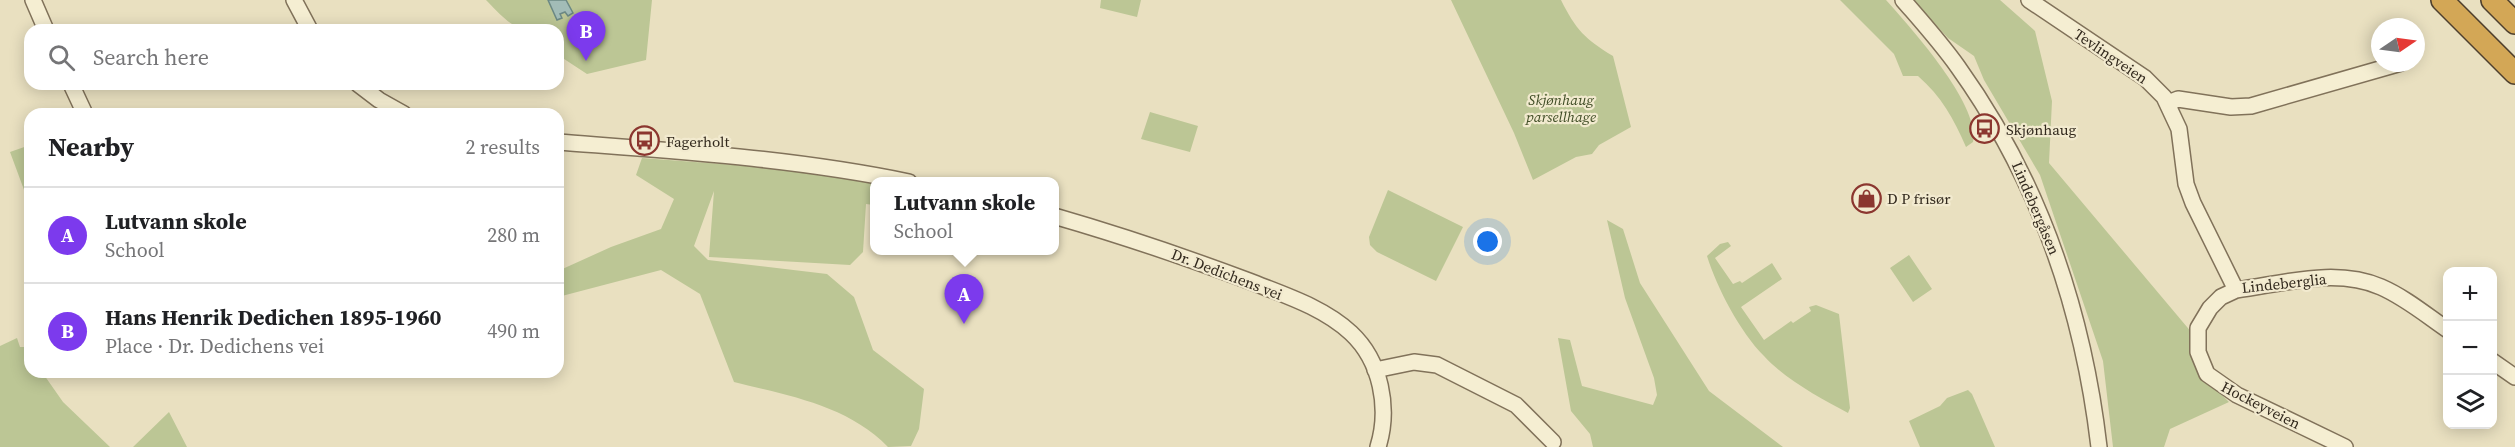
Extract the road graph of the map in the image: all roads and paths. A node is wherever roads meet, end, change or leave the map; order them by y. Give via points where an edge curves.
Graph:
1 (33, 0) edge
2 (294, 0) edge
3 (1903, 0) edge
4 (2029, 0) edge
5 (2442, 0) edge
6 (2492, 0) edge
7 (2515, 23) edge
8 (43, 24) edge
9 (307, 24) edge
10 (2371, 72) edge
11 (2515, 73) edge
12 (74, 90) edge
13 (366, 90) edge
14 (2168, 103) junction
15 (82, 108) edge
16 (393, 108) edge
17 (564, 142) edge
18 (883, 177) edge
19 (1059, 218) edge
20 (2236, 290) junction
21 (2443, 326) edge
22 (2497, 364) edge
23 (1375, 370) junction
24 (2515, 377) edge
25 (1552, 442) dead end
26 (1378, 447) edge
27 (2099, 447) edge
28 (2345, 447) edge

1 - 8 street
2 - 9 street
3 - 27 street, Lindebergåsen via 1958,66 2010,150 2041,214 2074,310
4 - 14 street, Tevlingveien via 2145,78
5 - 11 highway
6 - 7 highway
10 - 14 street via 2252,106 2178,99
12 - 15 street
13 - 16 street
14 - 20 street, Lindeberglia via 2180,129 2186,184
17 - 18 street via 774,160
19 - 23 street, Dr. Dedichens vei via 1183,257 1309,306 1352,334
20 - 21 street, Lindeberglia via 2310,278 2361,281 2380,286
20 - 28 street, Hockeyveien via 2210,308 2199,328 2198,352 2207,374 2237,395
22 - 24 street
23 - 25 street via 1414,362 1437,365 1516,405
23 - 26 street, Dr. Dedichens vei via 1384,411

